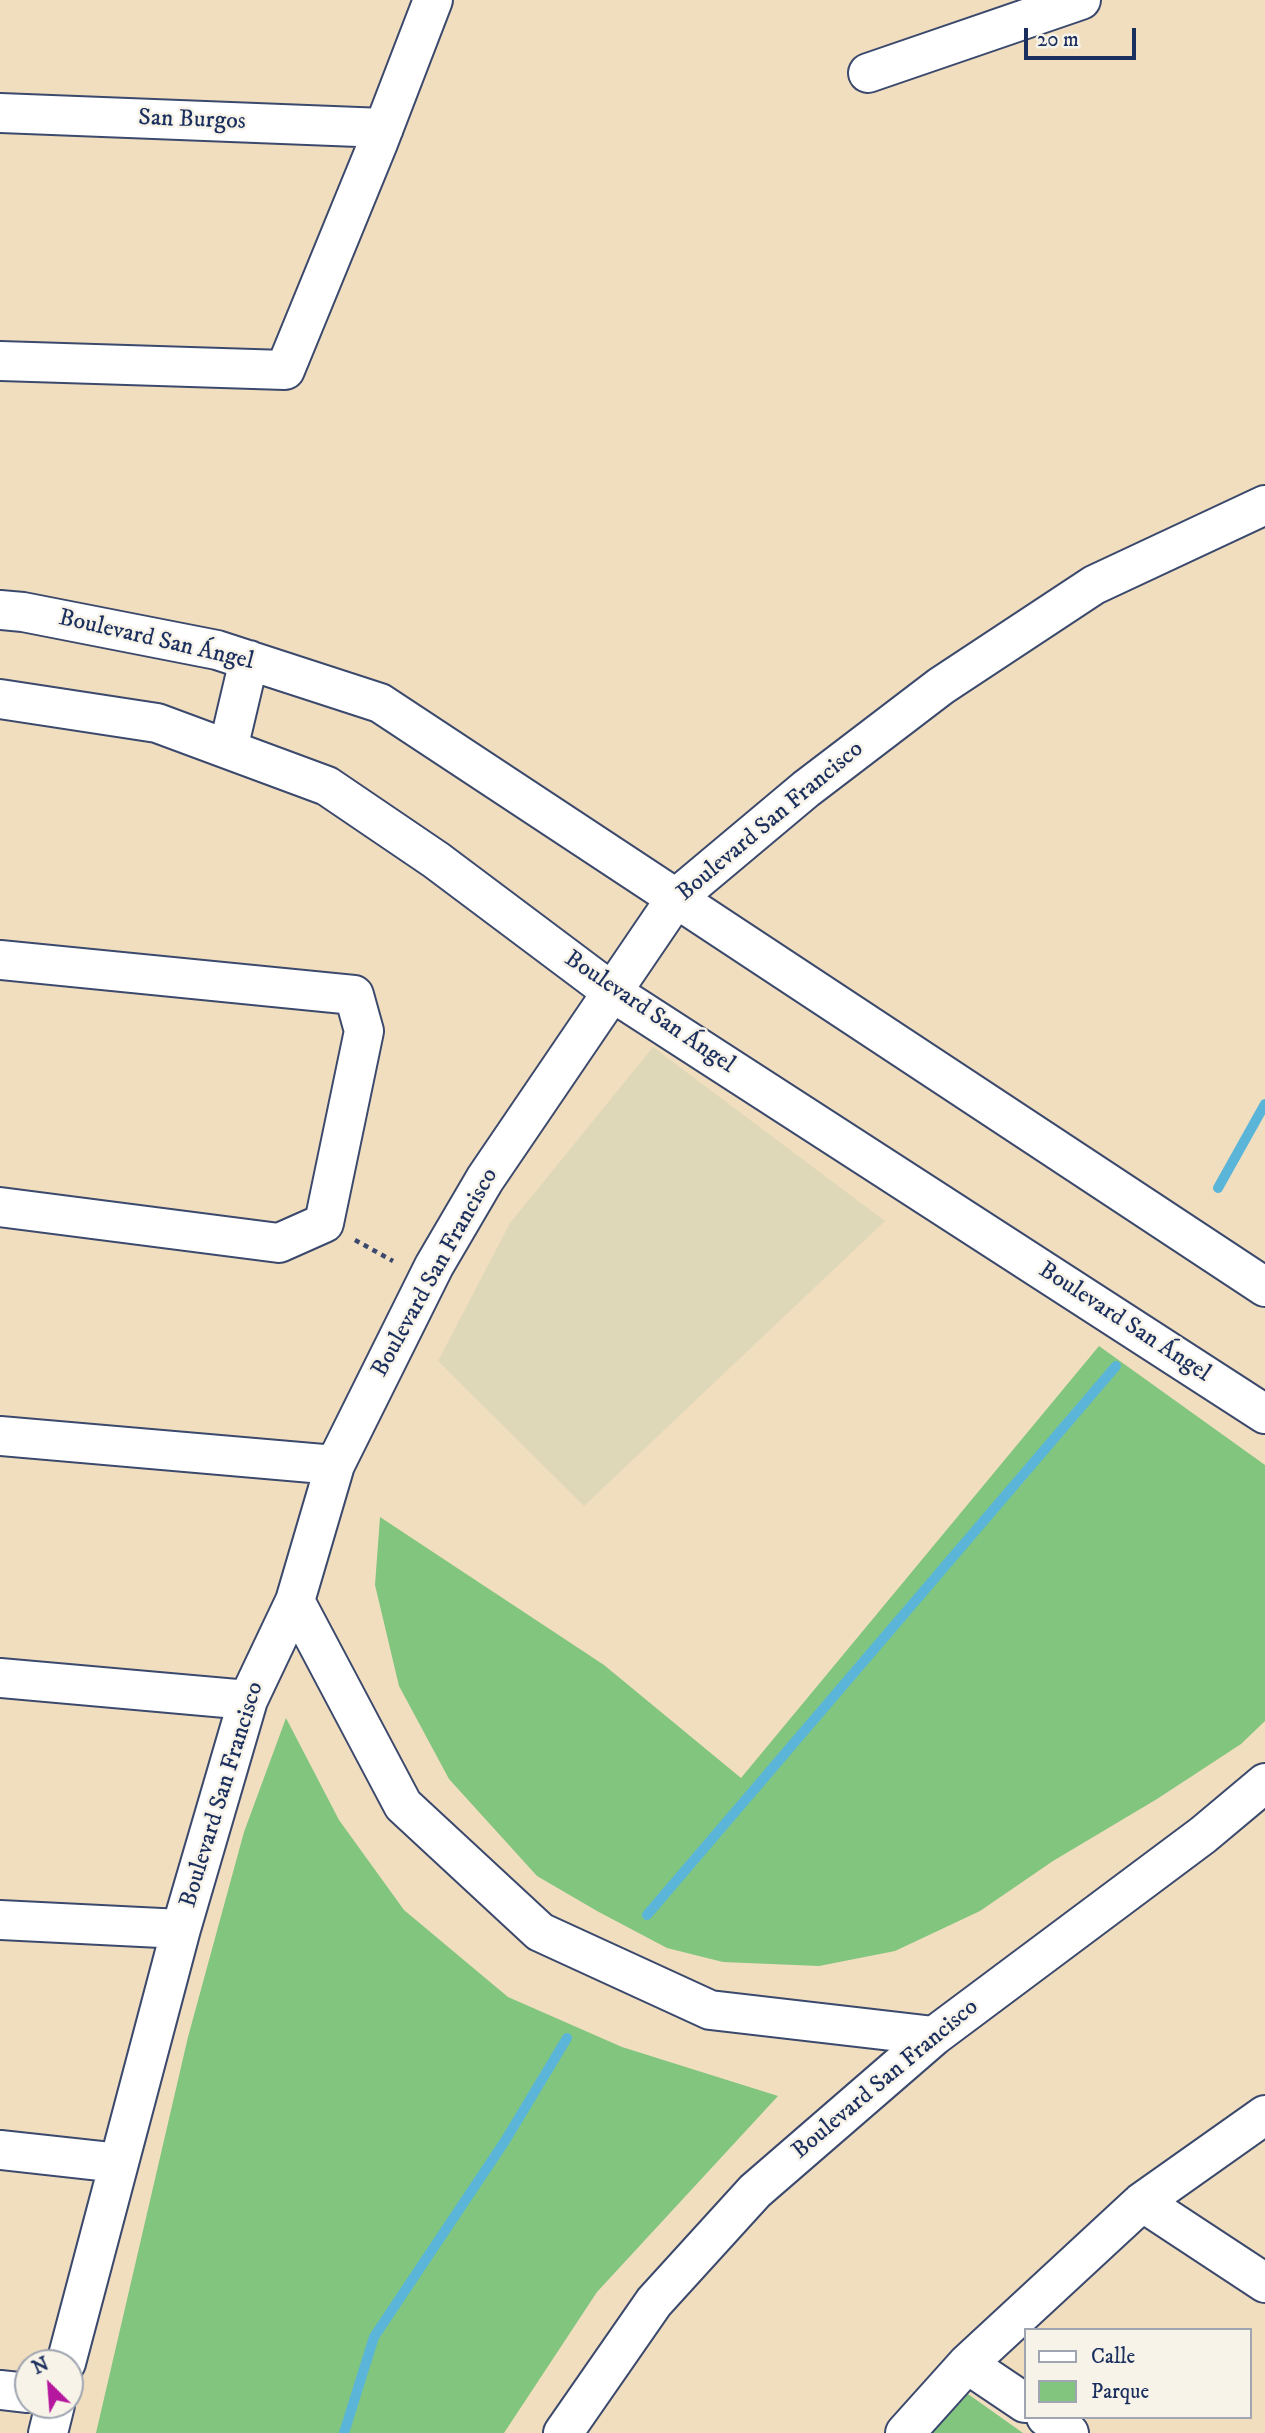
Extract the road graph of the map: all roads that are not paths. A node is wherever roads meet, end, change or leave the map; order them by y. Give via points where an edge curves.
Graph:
1 (432, 0) edge
2 (1081, 0) edge
3 (868, 73) dead end
4 (0, 113) edge
5 (384, 128) junction
6 (0, 360) edge
7 (1265, 505) edge
8 (0, 610) edge
9 (249, 660) junction
10 (0, 699) edge
11 (228, 749) junction
12 (676, 898) junction
13 (0, 960) edge
14 (612, 992) junction
15 (0, 1207) edge
16 (1265, 1287) edge
17 (1265, 1414) edge
18 (0, 1436) edge
19 (335, 1465) junction
20 (295, 1601) junction
21 (0, 1678) edge
22 (248, 1700) junction
23 (1265, 1783) edge
24 (0, 1920) edge
25 (181, 1929) junction
26 (934, 2036) junction
27 (1265, 2115) edge
28 (0, 2150) edge
29 (119, 2163) junction
30 (1142, 2202) junction
31 (1265, 2283) edge
32 (70, 2349) edge
33 (967, 2364) junction
34 (1024, 2402) edge
35 (1048, 2419) edge
36 (563, 2433) edge
37 (905, 2433) edge
38 (1069, 2433) edge

1 - 5 street
2 - 3 street
4 - 5 street, San Burgos
5 - 6 street via 285,370
7 - 12 street, Boulevard San Francisco via 1094,585 941,686 806,789
8 - 9 street, Boulevard San Ángel
9 - 11 street
9 - 12 street, Boulevard San Ángel via 380,703
10 - 11 street, Boulevard San Ángel via 158,723
11 - 14 street, Boulevard San Ángel via 327,786 436,860
12 - 14 street, Boulevard San Francisco
12 - 16 street, Boulevard San Ángel
13 - 15 street via 354,995 364,1031 324,1223 279,1243
14 - 17 street, Boulevard San Ángel
14 - 19 street, Boulevard San Francisco via 485,1179 428,1280
18 - 19 street
19 - 20 street, Boulevard San Francisco
20 - 22 street, Boulevard San Francisco
20 - 26 street via 403,1805 540,1932 710,2010
21 - 22 street
22 - 25 street, Boulevard San Francisco
23 - 26 street, Boulevard San Francisco via 1203,1835
24 - 25 street
25 - 29 street, Boulevard San Francisco
26 - 36 street, Boulevard San Francisco via 755,2191 654,2302
27 - 30 street
28 - 29 street
29 - 32 street, Boulevard San Francisco
30 - 31 street
30 - 33 street
33 - 34 street
33 - 37 street
35 - 38 street

